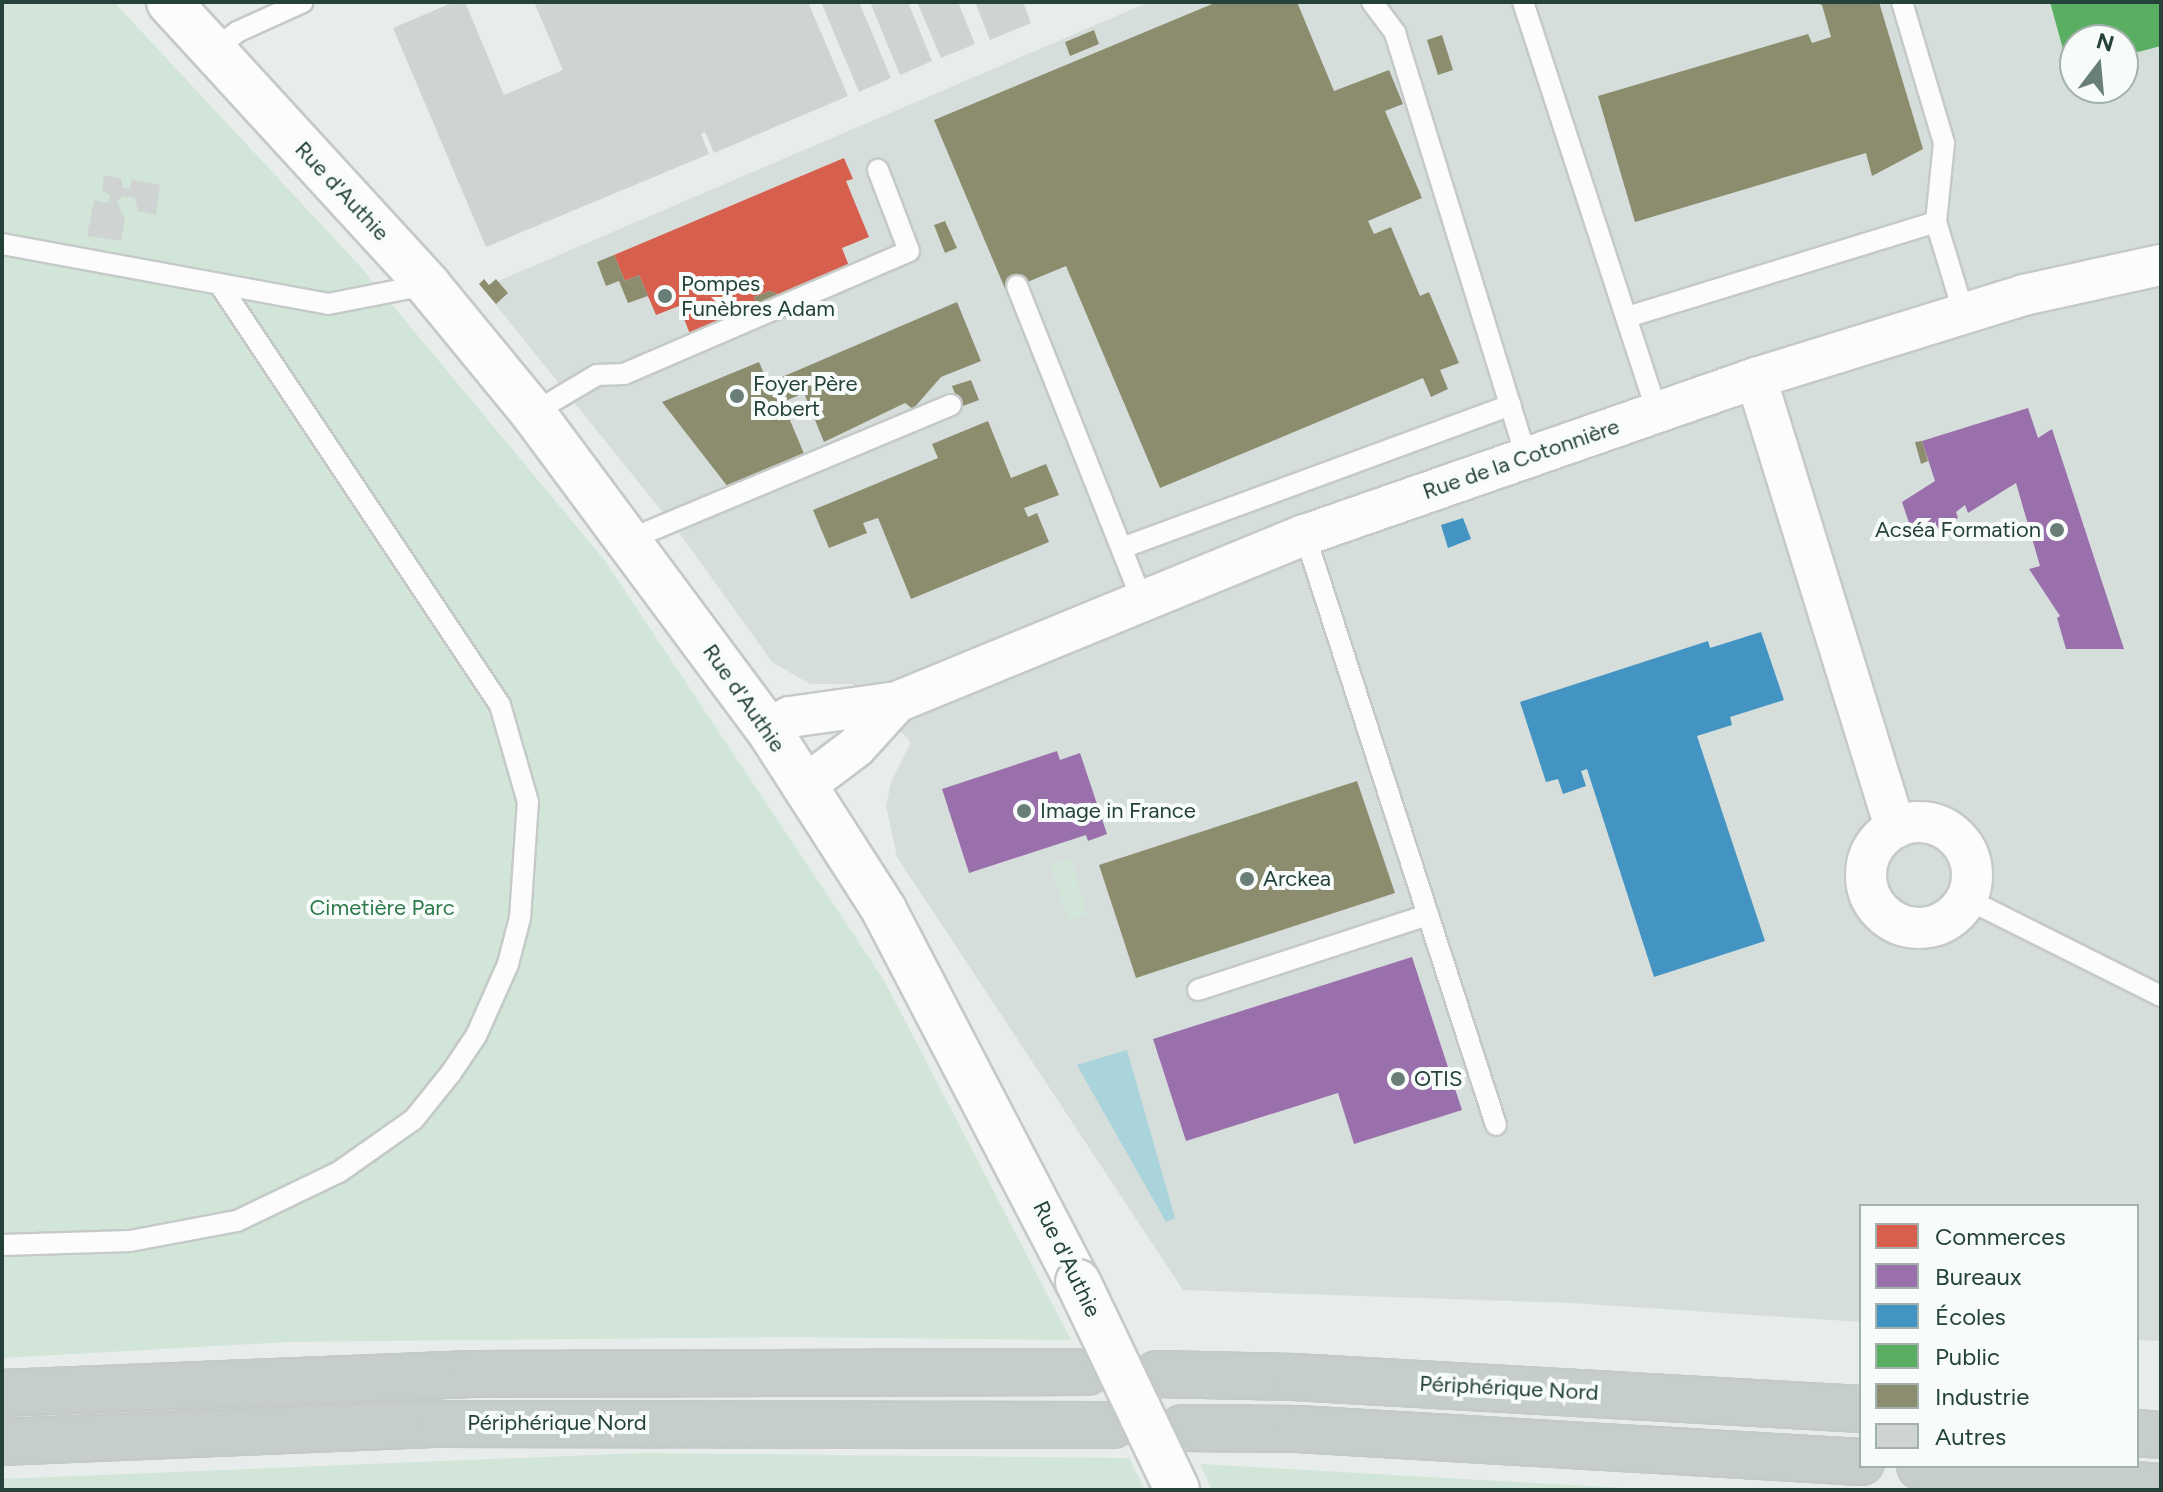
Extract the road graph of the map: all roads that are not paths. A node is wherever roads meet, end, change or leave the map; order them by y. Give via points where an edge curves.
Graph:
1 (169, 2) edge
2 (303, 2) edge
3 (1372, 2) edge
4 (1523, 2) edge
5 (1902, 2) edge
6 (213, 51) junction
7 (878, 170) dead end
8 (1936, 222) junction
9 (2, 244) edge
10 (2161, 265) edge
11 (220, 285) junction
12 (428, 285) junction
13 (1017, 286) dead end
14 (1964, 314) junction
15 (1627, 317) junction
16 (1756, 378) junction
17 (951, 405) dead end
18 (1510, 405) junction
19 (1657, 411) junction
20 (533, 413) junction
21 (1526, 456) junction
22 (1305, 535) junction
23 (628, 540) junction
24 (1122, 548) junction
25 (1143, 602) junction
26 (897, 702) junction
27 (768, 729) junction
28 (803, 787) junction
29 (1895, 828) junction
30 (1967, 899) junction
31 (1428, 915) junction
32 (1198, 990) dead end
33 (2161, 996) edge
34 (1496, 1125) dead end
35 (2, 1245) edge
36 (1087, 1372) dead end
37 (1157, 1374) dead end
38 (2, 1393) edge
39 (1859, 1409) edge
40 (1113, 1425) dead end
41 (1183, 1428) dead end
42 (2139, 1433) edge
43 (2161, 1435) edge
44 (2, 1442) edge
45 (1859, 1462) edge
46 (1943, 1468) edge
47 (2161, 1487) edge
48 (1177, 1490) edge

1 - 6 street, Rue d'Authie
2 - 6 lane via 237,32
3 - 18 lane via 1395,33
4 - 15 lane
5 - 8 lane via 1944,143
6 - 12 street, Rue d'Authie
7 - 20 lane via 909,251 624,374 597,375
8 - 14 lane
8 - 15 lane
9 - 11 lane
10 - 14 street, Rue de la Cotonnière
11 - 12 lane via 328,304
11 - 35 lane via 500,705 528,802 520,918 508,964 483,1022 451,1073 414,1119 339,1172 237,1221 130,1241
12 - 20 street, Rue d'Authie
13 - 24 lane
14 - 16 street, Rue de la Cotonnière
15 - 19 lane
16 - 19 street, Rue de la Cotonnière
16 - 29 street
17 - 23 lane
18 - 21 lane
18 - 24 lane
19 - 21 street, Rue de la Cotonnière
20 - 23 street, Rue d'Authie
21 - 22 street, Rue de la Cotonnière
22 - 25 street, Rue de la Cotonnière
22 - 31 lane
23 - 27 street, Rue d'Authie
24 - 25 lane
25 - 26 street, Rue de la Cotonnière
26 - 27 street, Rue de la Cotonnière via 806,713
26 - 28 street, Rue de la Cotonnière via 856,747
27 - 28 street, Rue d'Authie
28 - 48 street, Rue d'Authie, bridge via 884,910 1078,1282
29 - 30 street via 1930,823 1961,841 1973,874
29 - 30 street via 1876,845 1866,869 1870,894 1884,916 1916,929 1933,927 1950,920
30 - 33 lane
31 - 32 lane
31 - 34 lane
36 - 38 highway via 473,1374
37 - 39 highway, Périphérique Nord
40 - 44 highway, Périphérique Nord via 438,1424
41 - 45 highway via 1328,1431
42 - 43 highway
46 - 47 highway

